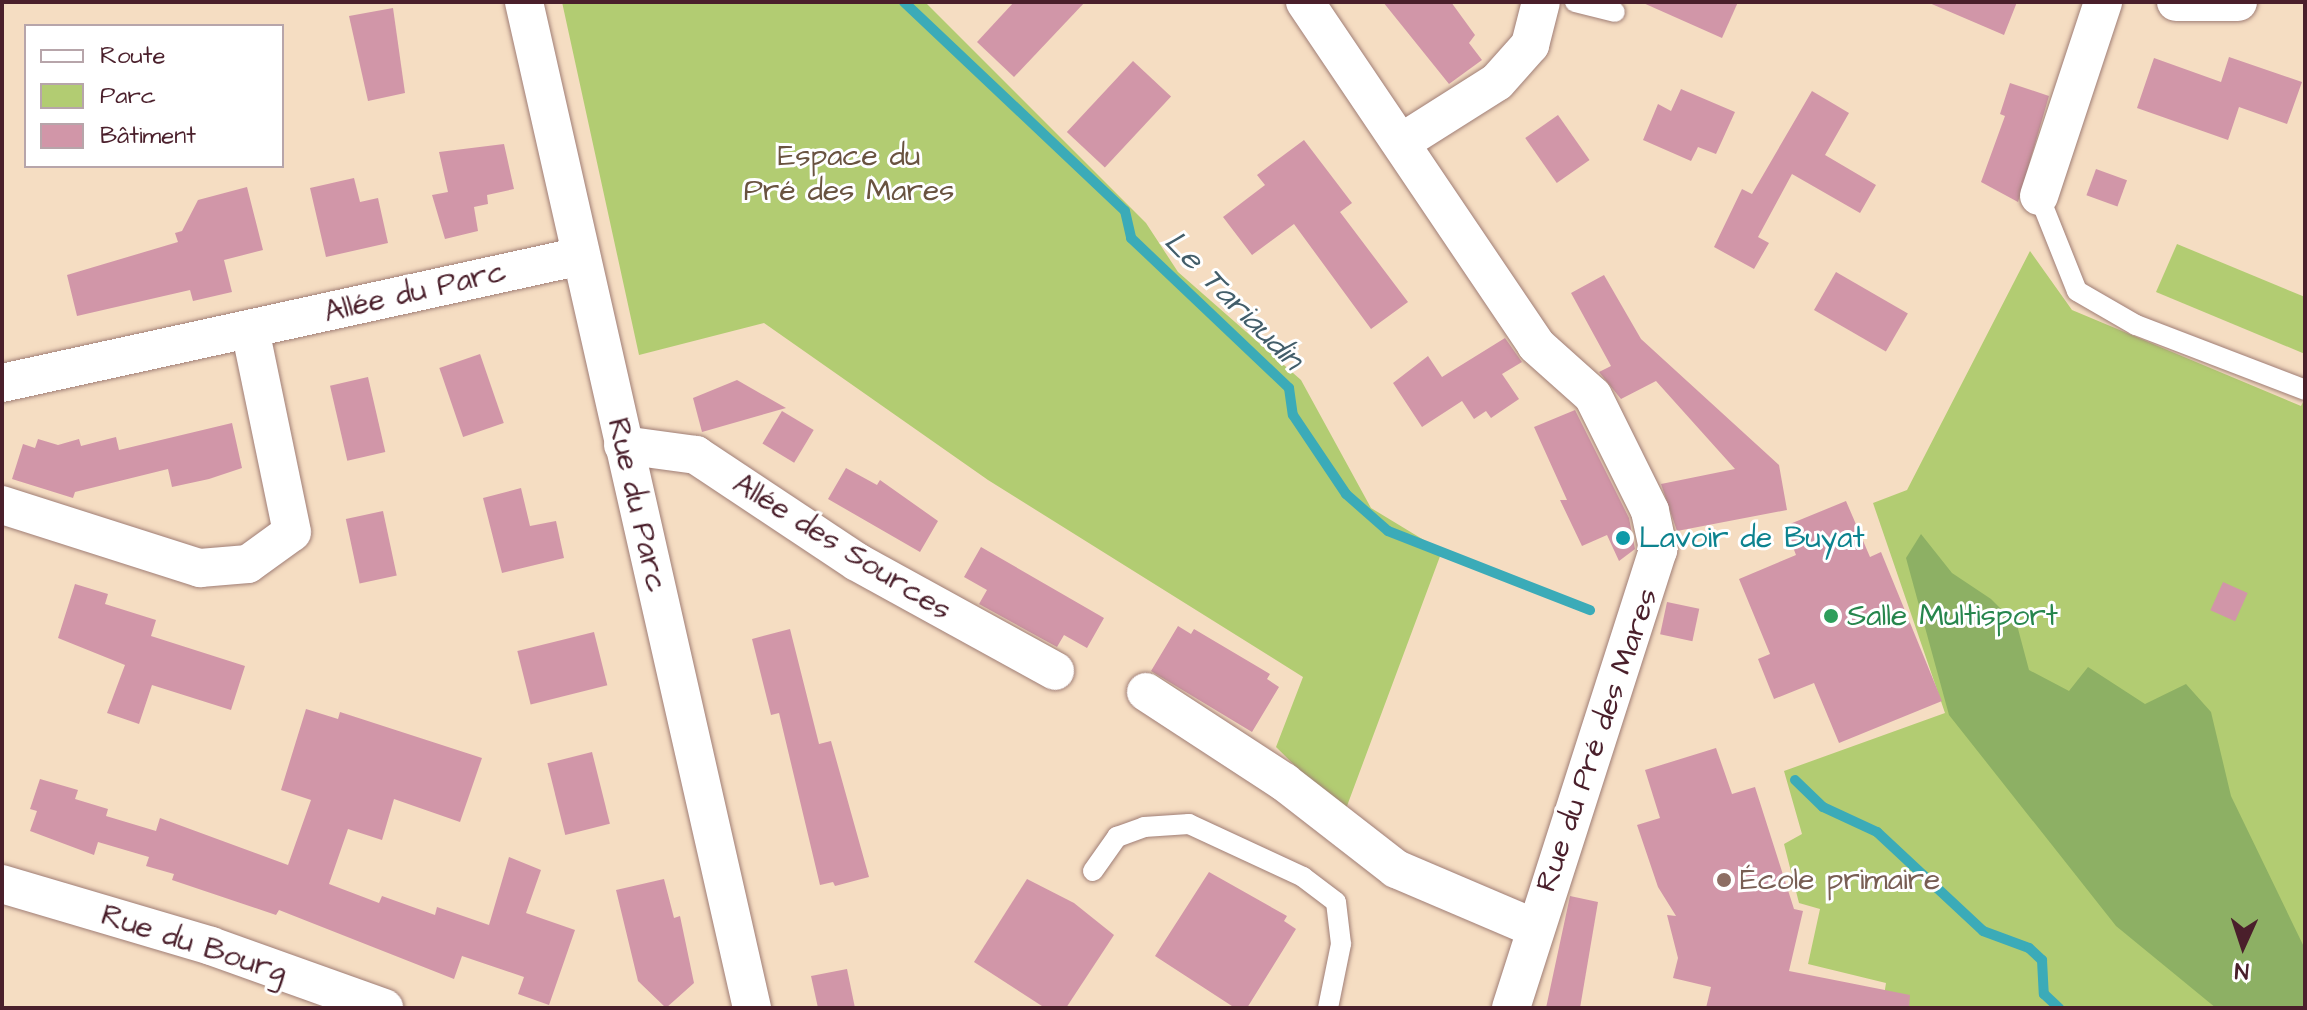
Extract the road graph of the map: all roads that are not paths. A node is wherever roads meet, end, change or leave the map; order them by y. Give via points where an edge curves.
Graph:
1 (524, 2) edge
2 (1305, 2) edge
3 (1541, 2) edge
4 (1575, 2) edge
5 (2103, 2) edge
6 (2176, 2) edge
7 (2238, 2) edge
8 (1615, 12) dead end
9 (1402, 142) junction
10 (2039, 196) joint
11 (581, 256) junction
12 (250, 329) junction
13 (2, 383) edge
14 (2305, 390) edge
15 (623, 445) junction
16 (2, 505) edge
17 (1055, 671) dead end
18 (1146, 692) dead end
19 (1093, 871) dead end
20 (2, 884) edge
21 (1534, 928) junction
22 (384, 1008) edge
23 (752, 1008) edge
24 (1328, 1008) edge
25 (1511, 1008) edge

1 - 11 street, Rue du Parc
2 - 9 street, Rue du Pré des Mares
3 - 9 street via 1530,45 1497,82
4 - 8 lane
5 - 10 street
6 - 7 street
9 - 21 street, Rue du Pré des Mares via 1536,345 1593,396 1650,511 1658,550
10 - 14 lane via 2077,291 2136,325
11 - 12 street, Allée du Parc
11 - 15 street, Rue du Parc
12 - 13 street, Allée du Parc
12 - 16 street via 292,532 248,564 200,568
15 - 17 street, Allée des Sources via 696,455 857,562
15 - 23 street, Rue du Parc
18 - 21 street via 1284,782 1396,869
19 - 24 lane via 1117,837 1144,827 1189,824 1303,877 1336,902 1341,944
20 - 22 street, Rue du Bourg via 211,946
21 - 25 street, Rue du Pré des Mares

